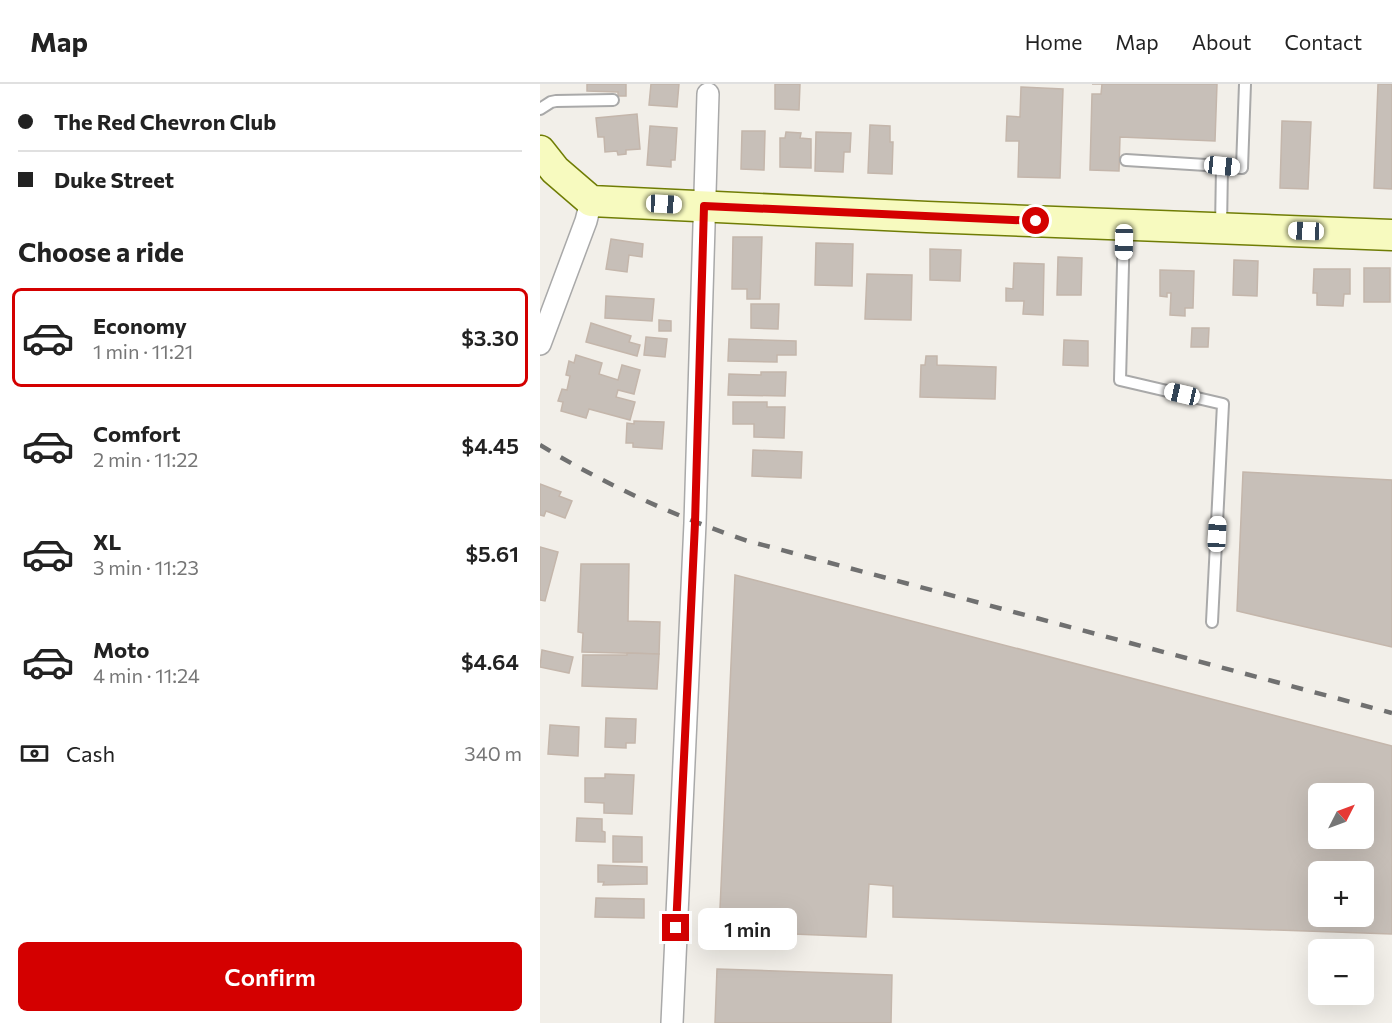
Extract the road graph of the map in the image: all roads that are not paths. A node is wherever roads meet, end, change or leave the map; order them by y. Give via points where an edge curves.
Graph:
1 (1245, 84) edge
2 (708, 94) dead end
3 (613, 100) dead end
4 (540, 109) edge
5 (540, 151) edge
6 (1126, 160) dead end
7 (1222, 166) junction
8 (591, 201) junction
9 (704, 206) junction
10 (1124, 224) junction
11 (1221, 228) junction
12 (1392, 235) edge
13 (542, 333) edge
14 (1212, 622) dead end
15 (672, 1023) edge

1 - 7 lane via 1242,168
2 - 9 street
3 - 4 lane via 556,101
5 - 8 main road via 555,170
6 - 7 lane
7 - 11 lane
8 - 9 main road
8 - 13 street
9 - 10 main road
9 - 15 street via 695,523
10 - 11 main road
10 - 14 lane via 1120,380 1223,404
11 - 12 main road

